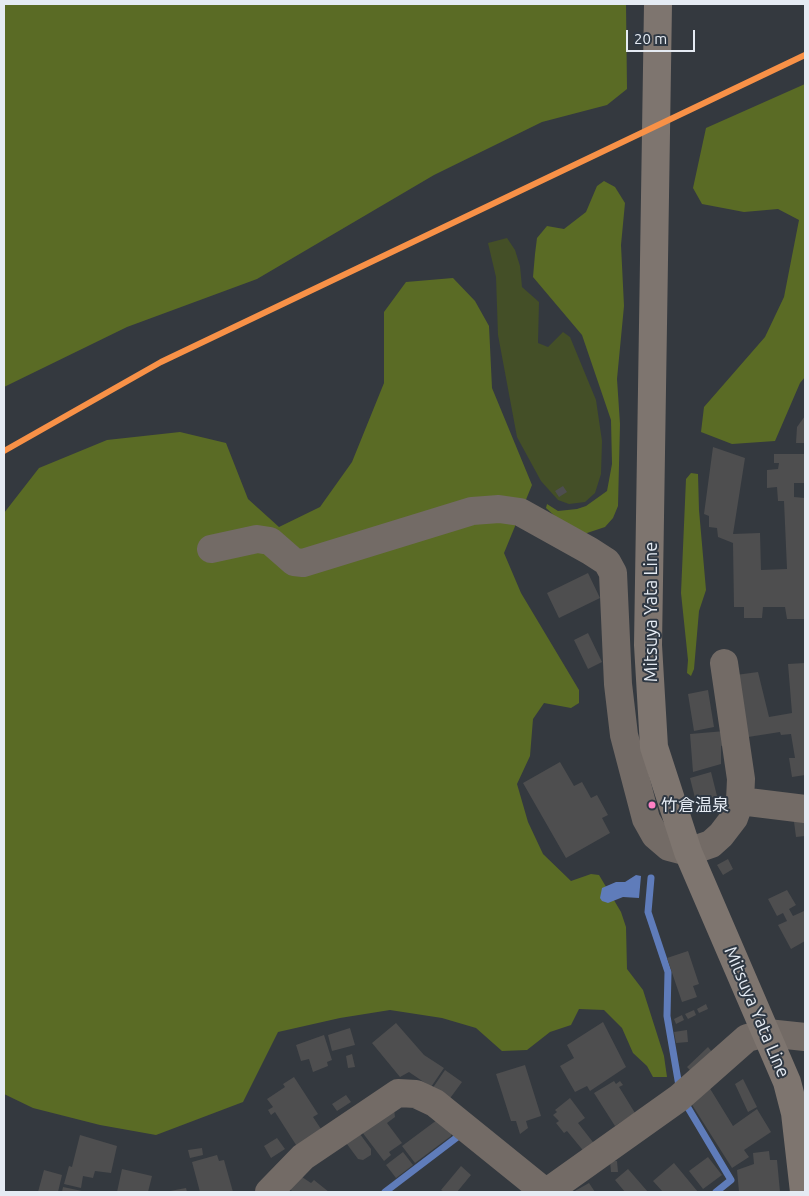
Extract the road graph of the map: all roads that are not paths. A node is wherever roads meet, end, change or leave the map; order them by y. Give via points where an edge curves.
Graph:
1 (658, 4) edge
2 (211, 548) dead end
3 (724, 663) dead end
4 (740, 801) junction
5 (805, 809) edge
6 (688, 852) junction
7 (767, 1033) junction
8 (805, 1037) edge
9 (269, 1192) edge
10 (546, 1192) edge
11 (804, 1192) edge

1 - 6 main road, Mitsuya Yata Line via 648,645 654,747
2 - 6 street via 239,541 264,540 270,541 294,562 303,563 472,511 499,509 520,512 590,550 607,562 612,573 624,734 646,819 655,836 670,847
3 - 4 street via 742,779
4 - 5 street
4 - 6 street via 734,818 722,835 711,844
6 - 7 main road, Mitsuya Yata Line
7 - 8 street
7 - 10 street via 747,1038 679,1098
7 - 11 main road, Mitsuya Yata Line via 787,1082 795,1113
9 - 10 street via 303,1157 398,1093 416,1094 435,1102

